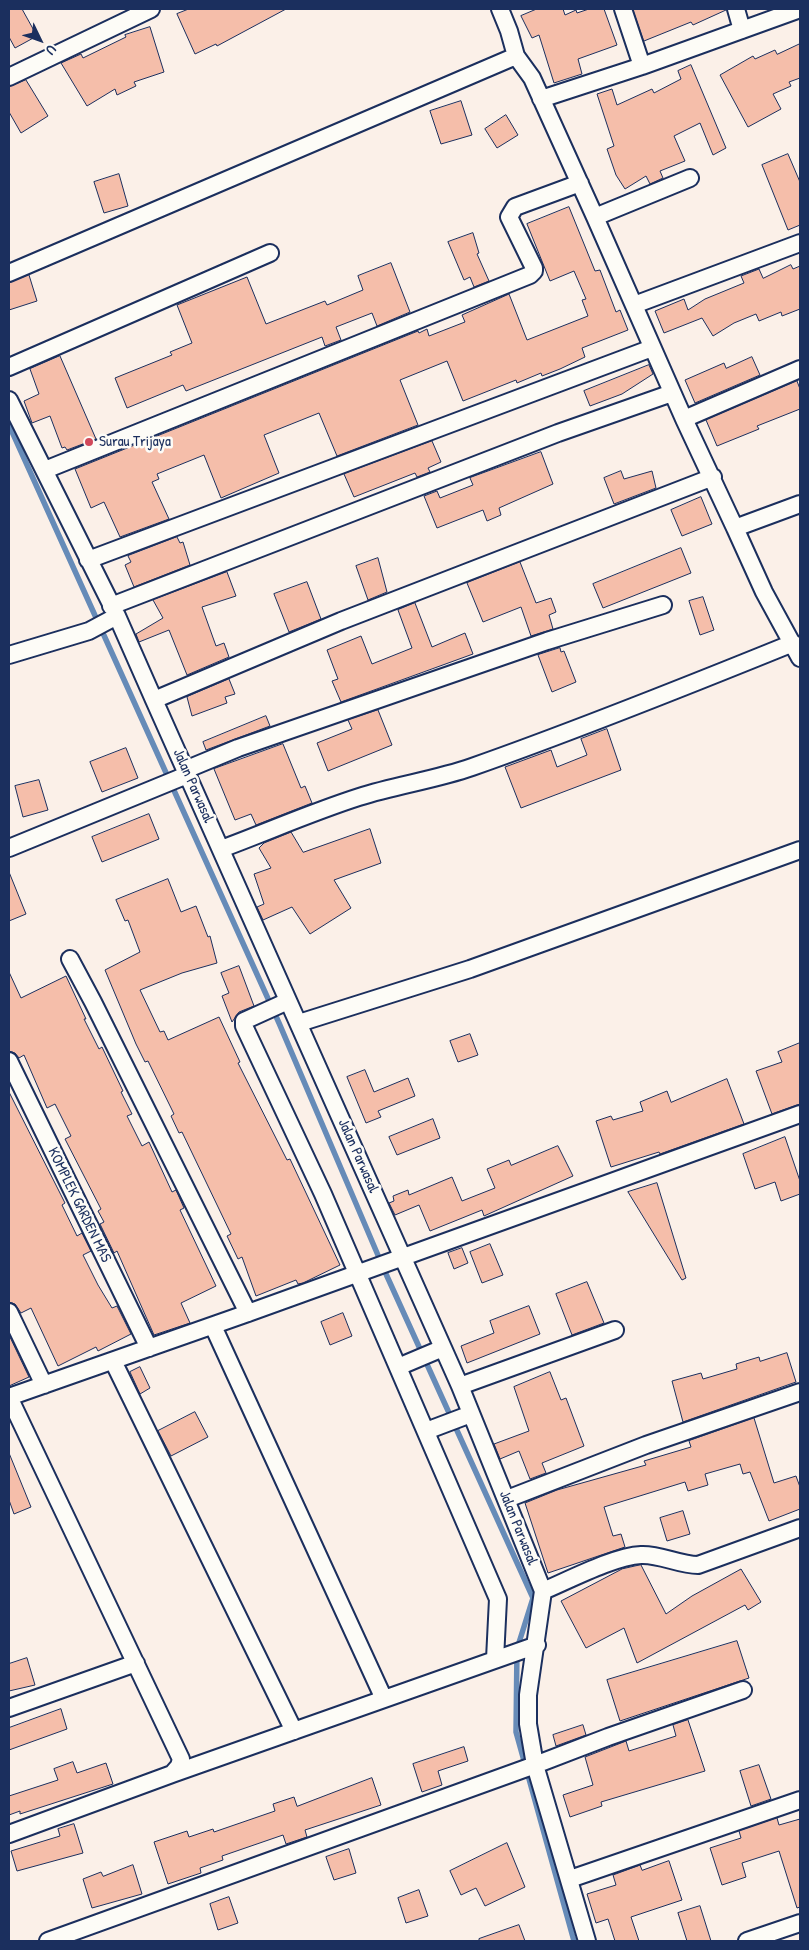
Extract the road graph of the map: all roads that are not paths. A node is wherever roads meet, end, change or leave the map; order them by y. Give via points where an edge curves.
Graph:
1 (151, 9) edge
2 (500, 9) edge
3 (623, 9) edge
4 (736, 9) edge
5 (800, 9) edge
6 (742, 30) junction
7 (516, 56) junction
8 (642, 66) junction
9 (9, 76) edge
10 (541, 99) junction
11 (690, 178) dead end
12 (580, 182) junction
13 (595, 217) junction
14 (800, 243) edge
15 (270, 253) dead end
16 (9, 273) edge
17 (634, 305) junction
18 (652, 348) junction
19 (9, 367) edge
20 (800, 369) edge
21 (672, 392) junction
22 (9, 400) edge
23 (684, 419) junction
24 (45, 470) junction
25 (713, 477) junction
26 (800, 504) edge
27 (736, 528) junction
28 (88, 560) junction
29 (663, 605) dead end
30 (112, 615) junction
31 (798, 653) edge
32 (9, 655) edge
33 (154, 700) junction
34 (184, 774) junction
35 (9, 848) edge
36 (221, 849) junction
37 (800, 850) edge
38 (70, 959) dead end
39 (284, 1002) junction
40 (298, 1023) junction
41 (9, 1062) edge
42 (800, 1114) edge
43 (396, 1259) junction
44 (364, 1271) junction
45 (9, 1312) edge
46 (248, 1313) junction
47 (212, 1326) junction
48 (615, 1330) dead end
49 (149, 1348) junction
50 (437, 1351) junction
51 (114, 1361) junction
52 (406, 1364) junction
53 (44, 1385) junction
54 (460, 1386) junction
55 (800, 1392) edge
56 (9, 1397) edge
57 (466, 1416) junction
58 (433, 1428) junction
59 (507, 1499) junction
60 (800, 1528) edge
61 (543, 1591) junction
62 (537, 1645) junction
63 (495, 1660) junction
64 (136, 1664) junction
65 (743, 1690) dead end
66 (384, 1699) junction
67 (9, 1708) edge
68 (294, 1730) junction
69 (532, 1766) junction
70 (172, 1774) junction
71 (800, 1800) edge
72 (9, 1834) edge
73 (570, 1879) junction
74 (800, 1924) edge
75 (48, 1941) edge
76 (587, 1941) edge
77 (747, 1941) edge

1 - 9 street
2 - 7 street
3 - 8 street
4 - 6 street
5 - 6 street
6 - 8 street
7 - 10 street via 532,78
7 - 16 street
8 - 10 street
10 - 12 street
11 - 13 street
12 - 13 street
12 - 24 street via 511,212 509,217 534,268 530,275
13 - 17 street
14 - 17 street
15 - 19 street
17 - 18 street
18 - 21 street
18 - 28 street
20 - 23 street
21 - 23 street
21 - 30 street via 540,440
22 - 24 street, Jalan Parwasal
23 - 25 street
24 - 28 street, Jalan Parwasal
25 - 27 street
25 - 33 street via 342,621
26 - 27 street
27 - 31 street via 764,592
28 - 30 street, Jalan Parwasal
29 - 34 street via 539,644 238,748
30 - 32 street via 89,631
30 - 33 street, Jalan Parwasal
31 - 36 street via 679,689 471,768 359,797
33 - 34 street, Jalan Parwasal
34 - 35 street
34 - 36 street, Jalan Parwasal
36 - 39 street, Jalan Parwasal
37 - 40 street via 470,969
38 - 46 street
39 - 40 street, Jalan Parwasal
39 - 44 street via 244,1021 246,1032 323,1194
40 - 43 street, Jalan Parwasal
41 - 49 street, KOMPLEK GARDEN MAS
42 - 43 street
43 - 44 street
43 - 50 street, Jalan Parwasal
44 - 46 street
44 - 52 street
45 - 53 street
46 - 47 street
47 - 49 street
47 - 66 street
48 - 54 street
49 - 51 street
50 - 52 street
50 - 54 street, Jalan Parwasal
51 - 53 street
51 - 68 street
52 - 58 street
53 - 56 street
54 - 57 street, Jalan Parwasal
55 - 59 street via 646,1445
56 - 64 street
57 - 58 street
57 - 59 street, Jalan Parwasal
58 - 63 street via 498,1599
59 - 61 street, Jalan Parwasal
60 - 61 street via 698,1565 643,1554 627,1557
61 - 62 street, Jalan Parwasal
62 - 63 street
62 - 69 street, Jalan Parwasal via 527,1706
63 - 66 street
64 - 67 street
64 - 70 street via 181,1759
65 - 69 street
66 - 68 street
68 - 70 street
69 - 73 street, Jalan Parwasal
69 - 75 street
70 - 72 street
71 - 73 street
73 - 76 street, Jalan Parwasal
74 - 77 street

